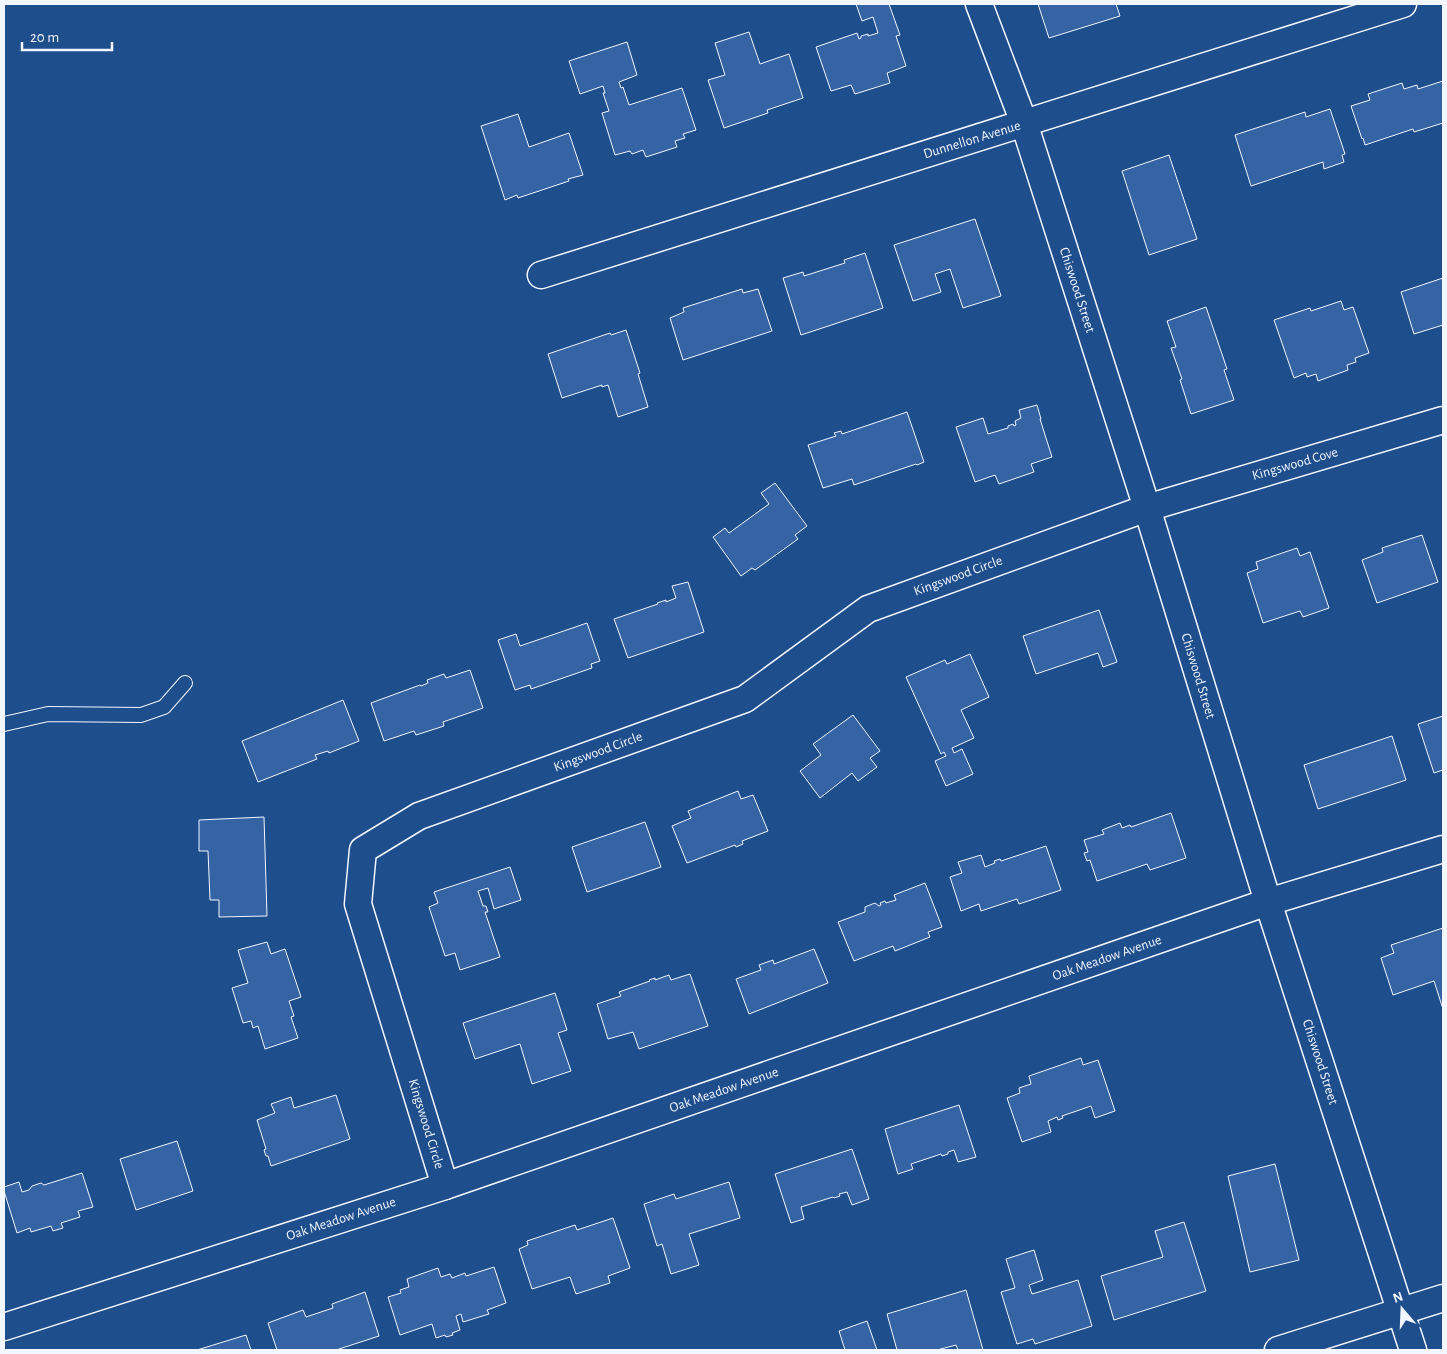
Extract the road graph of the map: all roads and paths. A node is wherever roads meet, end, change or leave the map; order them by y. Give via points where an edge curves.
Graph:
1 (979, 4) edge
2 (1402, 4) edge
3 (1024, 123) junction
4 (541, 275) dead end
5 (1443, 420) edge
6 (1147, 508) junction
7 (185, 683) dead end
8 (4, 724) edge
9 (1443, 848) edge
10 (1268, 902) junction
11 (445, 1186) junction
12 (1443, 1298) edge
13 (1401, 1311) junction
14 (4, 1327) edge
15 (1278, 1350) edge
16 (1413, 1350) edge

1 - 3 street, Chiswood Street
2 - 3 street, Dunnellon Avenue
3 - 4 street, Dunnellon Avenue
3 - 6 street, Chiswood Street
5 - 6 street, Kingswood Cove
6 - 10 street, Chiswood Street
6 - 11 street, Kingswood Circle via 868,608 745,699 419,816 363,850 358,904
7 - 8 lane via 164,707 141,715 48,714
9 - 10 street, Oak Meadow Avenue
10 - 11 street, Oak Meadow Avenue
10 - 13 street, Chiswood Street
11 - 14 street, Oak Meadow Avenue
12 - 13 street
13 - 15 street
13 - 16 street, Chiswood Street

